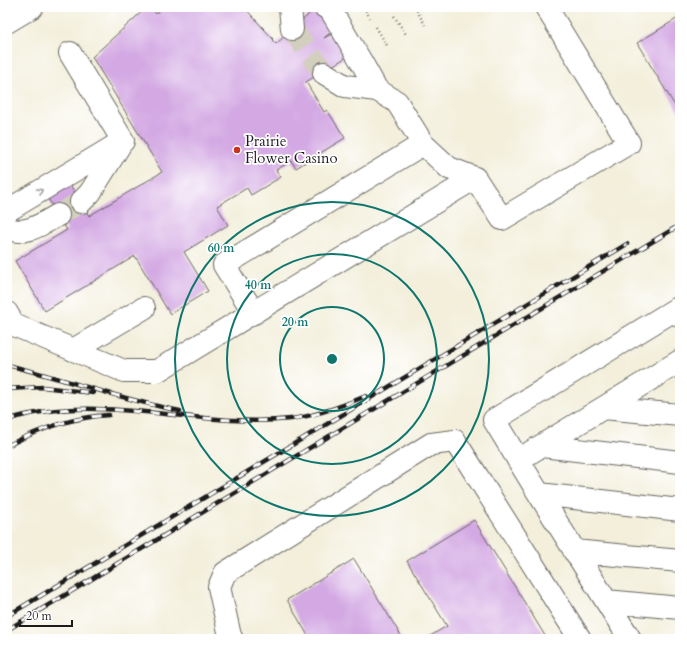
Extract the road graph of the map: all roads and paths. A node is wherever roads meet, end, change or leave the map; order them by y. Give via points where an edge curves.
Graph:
1 (32, 7) edge
2 (290, 7) edge
3 (325, 7) edge
4 (364, 7) edge
5 (415, 7) edge
6 (546, 7) edge
7 (394, 16) dead end
8 (370, 18) dead end
9 (7, 22) edge
10 (425, 25) dead end
11 (376, 27) dead end
12 (292, 29) tunnel mouth
13 (407, 36) dead end
14 (388, 47) dead end
15 (70, 53) dead end
16 (324, 73) tunnel mouth
17 (377, 90) junction
18 (123, 141) junction
19 (423, 144) junction
20 (476, 178) junction
21 (81, 202) tunnel mouth
22 (7, 211) edge
23 (58, 215) tunnel mouth
24 (7, 226) edge
25 (144, 308) dead end
26 (7, 312) edge
27 (254, 313) junction
28 (680, 316) edge
29 (73, 350) junction
30 (680, 361) edge
31 (603, 408) junction
32 (680, 415) edge
33 (542, 446) junction
34 (518, 460) junction
35 (680, 462) edge
36 (539, 494) junction
37 (680, 510) edge
38 (574, 551) junction
39 (680, 561) edge
40 (606, 601) junction
41 (680, 608) edge
42 (232, 639) edge
43 (580, 639) edge
44 (630, 639) edge

1 - 9 street
2 - 12 street
3 - 17 street via 330,9
4 - 8 path
5 - 10 path
6 - 20 street via 629,143 502,220
7 - 13 path
11 - 14 path
15 - 18 street
16 - 17 street via 345,86
17 - 19 street via 397,102
18 - 21 street via 90,193
22 -> 18 street
19 - 20 street via 449,168
19 - 27 street via 224,265
20 - 27 street
23 - 24 street via 44,224 22,231
25 - 29 street
26 - 29 street via 14,325
27 - 29 street via 157,371 124,371
28 - 34 street via 676,309 494,420
30 - 31 street
31 - 32 street
31 - 33 street
33 - 34 street
33 - 35 street
34 - 36 street
36 - 37 street
36 - 38 street
38 - 39 street
38 - 40 street
40 - 41 street
40 - 44 street
42 - 43 street via 218,587 225,573 431,444 455,441

